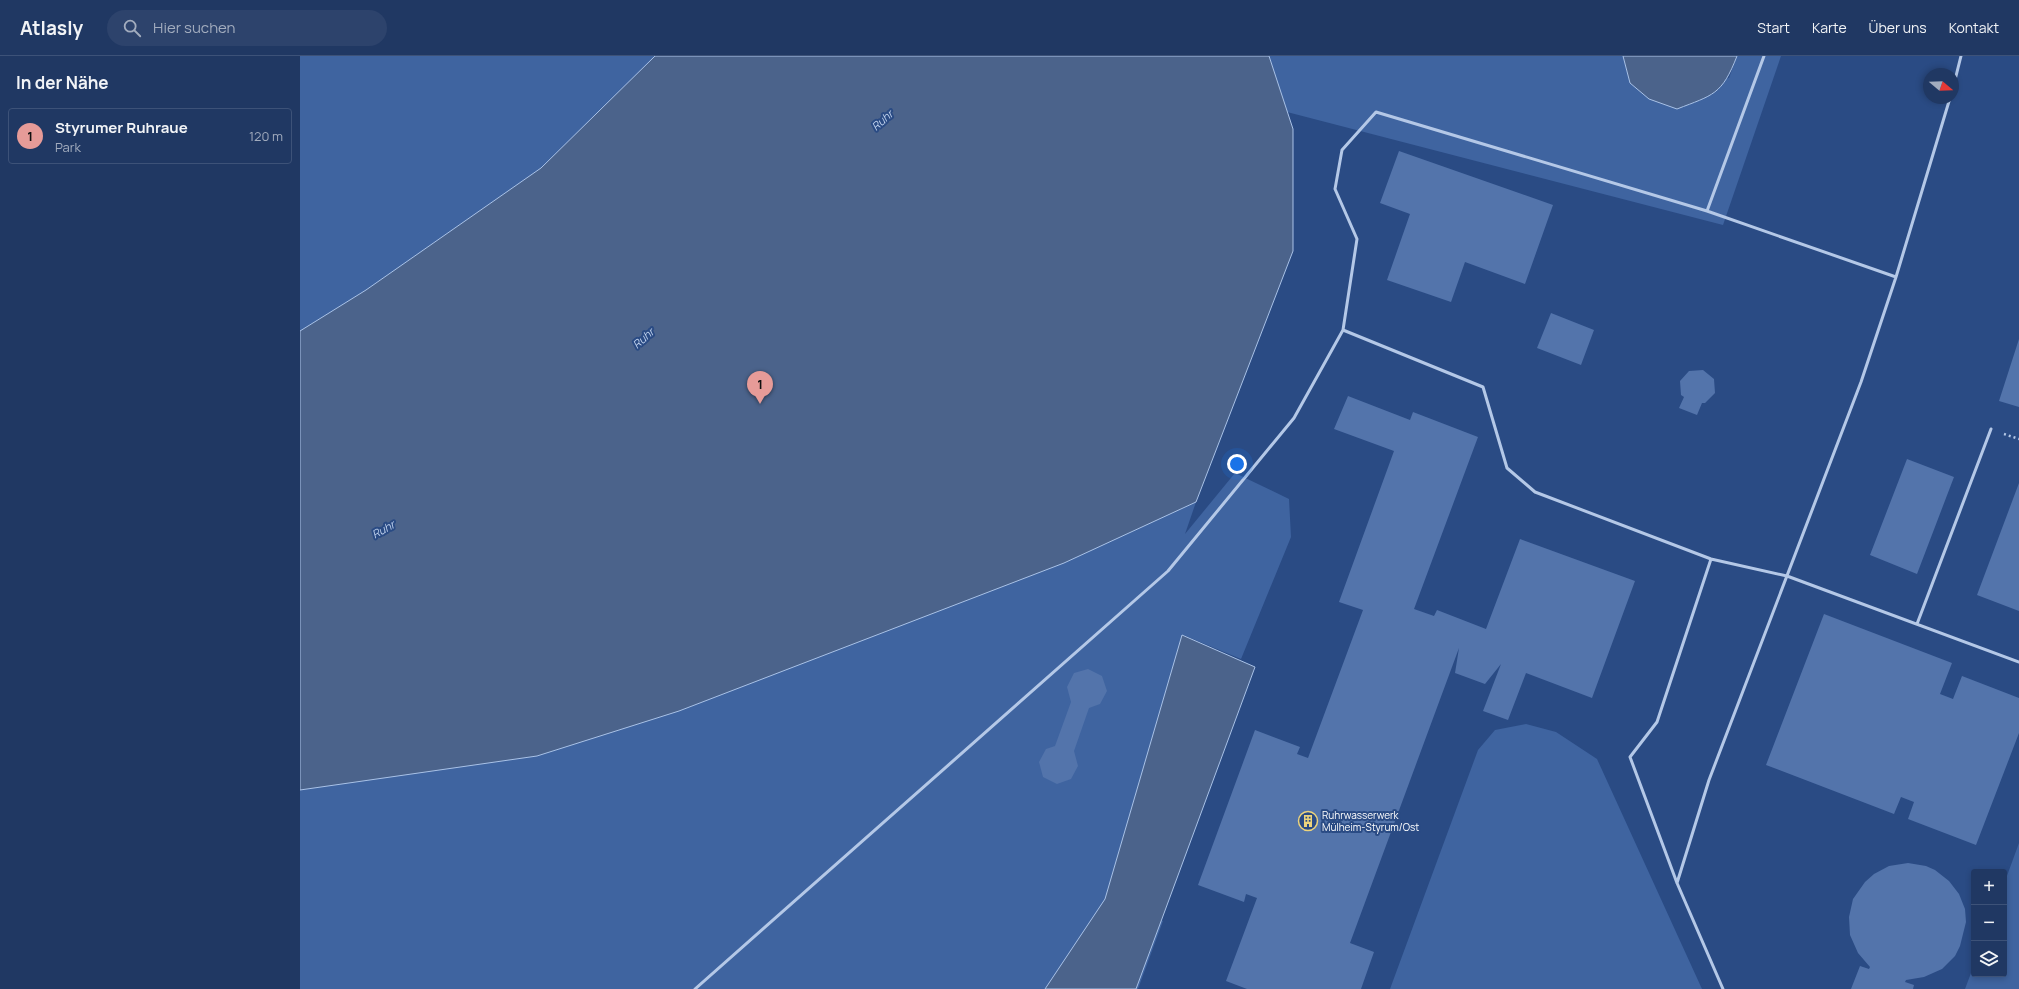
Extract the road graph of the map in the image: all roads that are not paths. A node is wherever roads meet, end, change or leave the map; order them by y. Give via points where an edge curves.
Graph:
1 (1764, 56) edge
2 (1961, 56) edge
3 (1958, 68) edge
4 (1948, 104) edge
5 (1707, 210) junction
6 (1896, 277) junction
7 (1343, 330) junction
8 (1991, 429) dead end
9 (1711, 559) junction
10 (1787, 576) junction
11 (1917, 624) junction
12 (2019, 662) edge
13 (1677, 883) junction
14 (695, 989) edge
15 (1723, 989) edge

1 - 5 lane
2 - 3 lane
4 - 6 lane
5 - 6 lane
5 - 7 lane via 1376,112 1342,150 1335,189 1357,239
6 - 10 lane via 1862,382
7 - 9 lane via 1483,387 1507,468 1535,492
7 - 14 lane via 1294,418 1168,571
8 - 11 lane
9 - 10 lane
9 - 13 lane via 1657,722 1630,757
10 - 11 lane
10 - 13 lane via 1709,780
11 - 12 lane
13 - 15 lane

